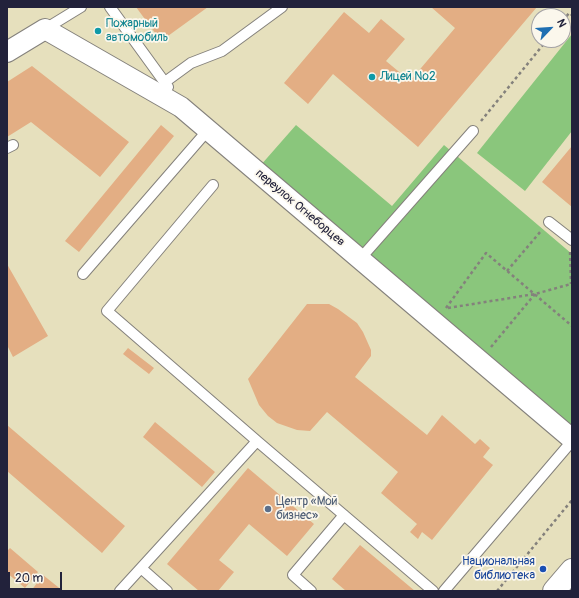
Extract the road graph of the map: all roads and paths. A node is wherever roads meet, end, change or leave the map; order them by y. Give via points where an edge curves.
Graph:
1 (81, 7) edge
2 (110, 7) edge
3 (282, 7) edge
4 (45, 29) junction
5 (540, 48) edge
6 (7, 52) edge
7 (165, 82) junction
8 (181, 107) junction
9 (208, 130) junction
10 (473, 131) joint
11 (214, 186) dead end
12 (549, 222) joint
13 (571, 239) edge
14 (360, 259) junction
15 (507, 271) junction
16 (83, 274) dead end
17 (571, 284) edge
18 (535, 294) junction
19 (572, 326) edge
20 (487, 352) dead end
21 (572, 440) edge
22 (257, 441) junction
23 (572, 500) edge
24 (344, 515) junction
25 (141, 568) junction
26 (572, 570) edge
27 (120, 591) edge
28 (167, 591) edge
29 (312, 591) edge
30 (434, 591) edge
31 (444, 591) edge
32 (497, 591) edge
33 (554, 591) edge

1 - 4 lane
2 - 7 lane
3 - 7 lane via 222,51 191,63
4 - 6 street
4 - 8 street, переулок Огнеборцев
5 - 10 path
7 - 8 lane
8 - 9 street, переулок Огнеборцев
9 - 14 street, переулок Огнеборцев
9 - 16 lane
10 - 14 lane
11 - 22 lane via 107,311
12 - 13 lane
12 - 15 path
13 - 17 path
14 - 21 street, переулок Огнеборцев
15 - 18 path
15 - 18 path via 486,253 446,309
17 - 18 path
18 - 19 path
18 - 20 path
21 - 31 lane
22 - 24 lane
22 - 25 lane
23 - 32 path
24 - 29 lane via 293,575
24 - 30 lane
25 - 27 lane
25 - 28 lane
26 - 33 main road

